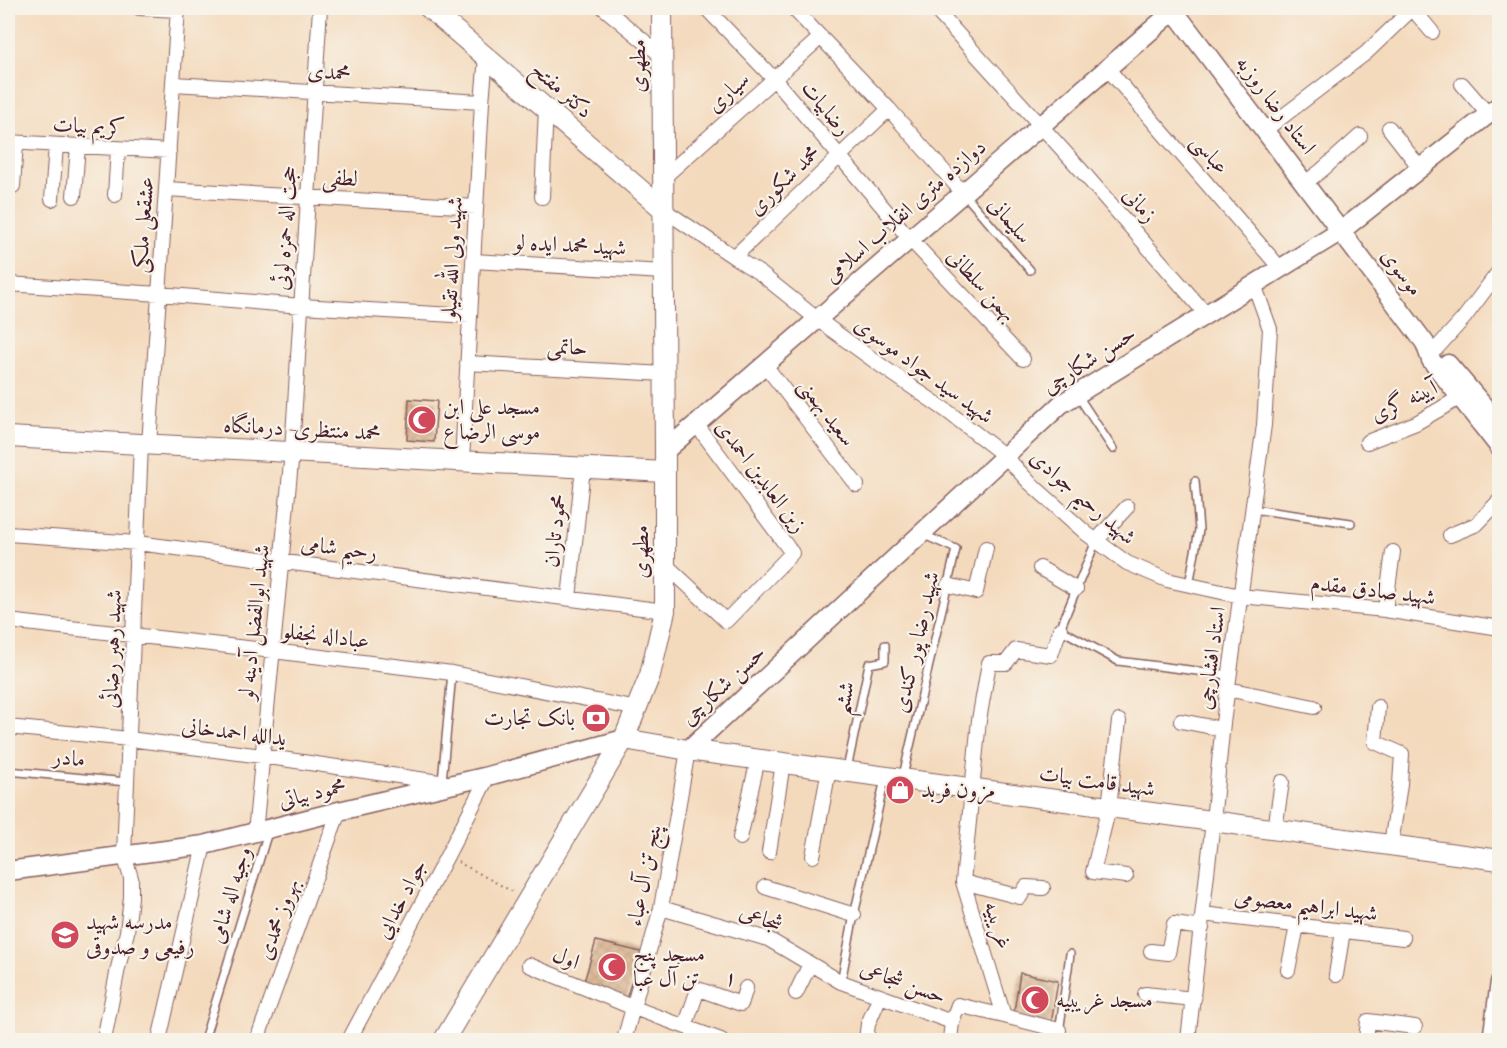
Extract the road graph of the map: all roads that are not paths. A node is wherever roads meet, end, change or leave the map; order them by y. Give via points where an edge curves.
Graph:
1 (139, 8) edge
2 (320, 8) edge
3 (429, 8) edge
4 (604, 8) edge
5 (662, 8) edge
6 (706, 8) edge
7 (793, 8) edge
8 (934, 8) edge
9 (1174, 8) edge
10 (1413, 8) edge
11 (178, 9) edge
12 (1432, 32) dead end
13 (821, 37) junction
14 (662, 56) junction
15 (486, 57) junction
16 (1107, 68) junction
17 (774, 79) junction
18 (173, 84) junction
19 (1462, 84) dead end
20 (315, 92) junction
21 (482, 102) junction
22 (546, 108) junction
23 (889, 109) junction
24 (1494, 110) edge
25 (1041, 125) junction
26 (1389, 128) dead end
27 (1265, 130) junction
28 (1360, 136) dead end
29 (11, 143) edge
30 (56, 145) junction
31 (78, 147) junction
32 (118, 149) junction
33 (169, 151) junction
34 (840, 156) junction
35 (1420, 168) junction
36 (663, 178) junction
37 (1305, 183) junction
38 (13, 186) dead end
39 (166, 189) junction
40 (963, 193) junction
41 (115, 195) dead end
42 (74, 196) dead end
43 (308, 197) junction
44 (542, 197) dead end
45 (52, 199) dead end
46 (476, 207) junction
47 (664, 210) junction
48 (1341, 231) junction
49 (910, 239) junction
50 (734, 257) junction
51 (473, 261) junction
52 (1280, 268) junction
53 (1030, 270) dead end
54 (1500, 270) edge
55 (664, 272) junction
56 (8, 284) edge
57 (1254, 284) junction
58 (159, 294) junction
59 (301, 306) junction
60 (1206, 314) junction
61 (470, 316) junction
62 (817, 319) junction
63 (1431, 346) junction
64 (1023, 359) dead end
65 (467, 363) junction
66 (765, 365) junction
67 (665, 374) junction
68 (1077, 394) junction
69 (1459, 398) junction
70 (696, 424) junction
71 (1500, 425) edge
72 (8, 437) edge
73 (1367, 442) dead end
74 (145, 444) junction
75 (1500, 448) edge
76 (1113, 449) dead end
77 (665, 451) junction
78 (292, 452) junction
79 (1005, 456) junction
80 (462, 461) junction
81 (583, 468) junction
82 (665, 472) junction
83 (1195, 481) dead end
84 (857, 485) dead end
85 (1500, 500) edge
86 (1127, 507) dead end
87 (1252, 509) junction
88 (1352, 523) dead end
89 (8, 534) edge
90 (922, 534) junction
91 (1450, 535) dead end
92 (1096, 541) junction
93 (137, 543) junction
94 (986, 548) dead end
95 (1393, 552) dead end
96 (282, 562) junction
97 (665, 564) junction
98 (1040, 568) dead end
99 (948, 585) junction
100 (1189, 585) junction
101 (1076, 589) junction
102 (1240, 596) junction
103 (569, 598) junction
104 (1385, 610) junction
105 (665, 611) junction
106 (8, 621) edge
107 (1500, 628) edge
108 (1060, 629) junction
109 (133, 635) junction
110 (885, 645) dead end
111 (273, 651) junction
112 (452, 673) junction
113 (1228, 682) junction
114 (1378, 706) dead end
115 (1314, 707) dead end
116 (638, 709) junction
117 (1181, 721) dead end
118 (1119, 722) dead end
119 (8, 727) edge
120 (1222, 729) junction
121 (129, 739) junction
122 (624, 739) junction
123 (688, 750) junction
124 (262, 756) junction
125 (758, 759) junction
126 (783, 763) junction
127 (838, 770) junction
128 (8, 771) edge
129 (488, 776) junction
130 (894, 778) junction
131 (127, 782) junction
132 (1282, 782) dead end
133 (448, 783) junction
134 (972, 789) junction
135 (1109, 807) junction
136 (339, 811) junction
137 (1213, 821) junction
138 (1275, 829) junction
139 (262, 831) junction
140 (740, 838) dead end
141 (204, 845) junction
142 (1391, 845) junction
143 (769, 852) dead end
144 (124, 855) junction
145 (813, 856) dead end
146 (1500, 860) edge
147 (8, 871) edge
148 (1126, 876) dead end
149 (963, 882) junction
150 (765, 887) dead end
151 (1043, 888) dead end
152 (661, 908) junction
153 (854, 915) junction
154 (1202, 921) junction
155 (1297, 926) junction
156 (1343, 931) junction
157 (1403, 938) dead end
158 (1151, 951) dead end
159 (1070, 954) dead end
160 (810, 964) junction
161 (529, 965) dead end
162 (1288, 970) dead end
163 (1336, 975) dead end
164 (841, 982) junction
165 (1500, 982) edge
166 (746, 988) dead end
167 (796, 993) dead end
168 (1145, 994) dead end
169 (880, 996) junction
170 (1194, 999) junction
171 (634, 1008) junction
172 (1498, 1010) edge
173 (1004, 1016) junction
174 (952, 1022) junction
175 (1415, 1027) dead end
176 (685, 1028) junction
177 (1059, 1035) edge
178 (104, 1041) edge
179 (159, 1041) edge
180 (204, 1041) edge
181 (257, 1041) edge
182 (349, 1041) edge
183 (444, 1041) edge
184 (624, 1041) edge
185 (721, 1041) edge
186 (866, 1041) edge
187 (950, 1041) edge
188 (1188, 1041) edge
189 (1366, 1041) edge
190 (1492, 1041) edge

1 - 11 street
2 - 20 street, حجت اله حمزه لوئی
3 - 15 main road, دکتر مفتح
4 - 14 street
5 - 14 main road, مطهری
6 - 17 street, رضابیات
7 - 13 street
8 - 25 street, زمانی
9 - 16 street, دوازده متری انقلاب اسلامی
9 - 27 street, استاد رضا روزبه
10 - 12 street
10 - 27 street via 1366,52
11 - 18 street, عشقعلی ملکی
13 - 17 street, سیاری
13 - 23 street
14 - 36 main road, مطهری
15 - 21 street, شهید ولی الله تقیلو
15 - 22 main road, دکتر مفتح
16 - 25 street, دوازده متری انقلاب اسلامی
16 - 52 street, عباسی
17 - 34 street, رضابیات
17 - 36 street, سیاری
18 - 20 street, محمدی
18 - 33 street, عشقعلی ملکی
19 - 24 street
20 - 21 street, محمدی
20 - 43 street, حجت اله حمزه لوئی
21 - 46 street, شهید ولی الله تقیلو
22 - 44 street
22 - 47 main road, دکتر مفتح
23 - 34 street, محمد شکوری
23 - 40 street
24 - 35 street, حسن شکارچی
25 - 40 street, دوازده متری انقلاب اسلامی
25 - 60 street, زمانی
26 - 35 street
27 - 37 street, استاد رضا روزبه
28 - 37 street
29 - 30 street, کریم بیات
29 - 38 street
30 - 31 street, کریم بیات
30 - 45 street
31 - 32 street, کریم بیات
31 - 42 street
32 - 33 street, کریم بیات
32 - 41 street
33 - 39 street, عشقعلی ملکی
34 - 49 street, رضابیات
34 - 50 street, محمد شکوری
35 - 48 street, حسن شکارچی
36 - 47 main road, مطهری
37 - 48 street, استاد رضا روزبه
39 - 43 street, لطفی
39 - 58 street, عشقعلی ملکی
40 - 49 street, دوازده متری انقلاب اسلامی
40 - 53 lane, سلیمانی
43 - 46 street, لطفی
43 - 59 street, حجت اله حمزه لوئی
46 - 51 street, شهید ولی الله تقیلو
47 - 50 street, شهید سید جواد موسوی
47 - 55 main road, مطهری
48 - 52 street, حسن شکارچی
48 - 63 street, موسوی
49 - 62 street, دوازده متری انقلاب اسلامی
49 - 64 street, بهمن سلطانی
50 - 62 street, شهید سید جواد موسوی
51 - 55 street, شهید محمد ایده لو
51 - 61 street, شهید ولی الله تقیلو
52 - 57 street, حسن شکارچی
54 - 63 street via 1464,318
55 - 67 main road, مطهری
56 - 58 street
57 - 60 street, حسن شکارچی
57 - 87 street, استاد افشارچی via 1270,329 1264,425
58 - 59 street
58 - 74 street, عشقعلی ملکی
59 - 61 street
59 - 78 street, حجت اله حمزه لوئی
60 - 68 street, حسن شکارچی
61 - 65 street, شهید ولی الله تقیلو
62 - 66 street, دوازده متری انقلاب اسلامی
62 - 79 street, شهید سید جواد موسوی
63 - 69 street, موسوی via 1431,360
63 - 71 street, موسوی
65 - 67 street, حاتمی
65 - 80 street, شهید ولی الله تقیلو
66 - 70 street, دوازده متری انقلاب اسلامی
66 - 84 street, سعید بهمنی
67 - 77 main road, مطهری
68 - 76 lane
68 - 79 street, حسن شکارچی via 1060,404
69 - 73 street, آیینه گری via 1416,423
69 - 75 street, موسوی
70 - 77 street, دوازده متری انقلاب اسلامی
70 - 97 street, زین العابدین احمدی via 792,553 726,621
72 - 74 main road, محمد منتظری- درمانگاه
74 - 78 main road, محمد منتظری- درمانگاه
74 - 93 street, شهید رهبر رضائی
77 - 82 main road, مطهری
78 - 80 main road, محمد منتظری- درمانگاه
78 - 96 street, شهید ابوالفضل آدینه لو
79 - 90 street, حسن شکارچی
79 - 92 street, شهید رحیم جوادی
80 - 81 main road, محمد منتظری- درمانگاه
81 - 82 main road, محمد منتظری- درمانگاه
81 - 103 street, محمود تاران
82 - 97 main road, مطهری
83 - 100 lane via 1199,530
85 - 91 street via 1477,524
86 - 92 street
87 - 88 lane
87 - 102 street, استاد افشارچی
89 - 93 street, رحیم شامی
90 - 99 lane, شهید رضا پور کندی via 956,549
90 - 123 street, حسن شکارچی
92 - 100 street, شهید رحیم جوادی via 1127,563
92 - 101 lane
93 - 96 street, رحیم شامی
93 - 109 street, شهید رهبر رضائی
94 - 99 street via 976,592
95 - 104 street
96 - 103 street, رحیم شامی
96 - 111 street, شهید ابوالفضل آدینه لو
97 - 105 main road, مطهری
98 - 101 street
99 - 130 lane, شهید رضا پور کندی
100 - 102 street, شهید رحیم جوادی
101 - 108 lane
102 - 104 street, شهید صادق مقدم
102 - 113 street, استاد افشارچی
103 - 105 street, رحیم شامی
104 - 107 street, شهید صادق مقدم
105 - 116 main road, مطهری
106 - 109 street, عباداله نجفلو
108 - 113 lane via 1118,661
108 - 134 street, غریبیه via 1051,655 1016,650 1006,663 989,663
109 - 111 street, عباداله نجفلو
109 - 121 street, شهید رهبر رضائی
110 - 127 lane, ششم via 885,661 869,664
111 - 112 street, عباداله نجفلو
111 - 124 street, شهید ابوالفضل آدینه لو
112 - 116 street, عباداله نجفلو
112 - 133 lane
113 - 115 street
113 - 120 street, استاد افشارچی
114 - 142 street via 1375,742 1402,754
116 - 122 main road, مطهری
117 - 120 street
118 - 135 street
119 - 121 street, یدالله احمدخانی
120 - 137 street, استاد افشارچی
121 - 124 street, یدالله احمدخانی
121 - 131 street, شهید رهبر رضائی
122 - 123 main road, شهید قامت بیات
122 - 129 street, محمود بیاتی
122 - 183 main road, مطهری
123 - 125 main road, شهید قامت بیات
123 - 152 street, پنج تن آل عباء
124 - 133 street, یدالله احمدخانی
124 - 139 street, شهید ابوالفضل آدینه لو
125 - 126 main road, شهید قامت بیات
125 - 140 street
126 - 127 main road, شهید قامت بیات
126 - 143 street
127 - 130 main road, شهید قامت بیات
127 - 145 street
128 - 131 lane, مادر
129 - 133 street, محمود بیاتی
129 - 182 street, جواد خدایی
130 - 134 main road, شهید قامت بیات
130 - 153 lane, شهید رضا پور کندی
131 - 144 street, شهید رهبر رضائی
132 - 138 street
133 - 136 street, محمود بیاتی
134 - 135 main road, شهید قامت بیات
134 - 149 street, غریبیه
135 - 137 main road, شهید قامت بیات
135 - 148 street via 1093,872
136 - 139 street, محمود بیاتی
136 - 181 street, بهروز محمدی
137 - 138 main road, شهید قامت بیات
137 - 154 street, استاد افشارچی
138 - 142 main road, شهید قامت بیات
139 - 141 street, محمود بیاتی
139 - 180 lane, وجیه اله شامی
141 - 144 street, محمود بیاتی
141 - 179 street
142 - 146 main road, شهید قامت بیات
144 - 147 street, محمود بیاتی
144 - 178 street, شهید رهبر رضائی via 131,878 128,932
149 - 151 street via 1020,897 1026,887
149 - 173 street, غریبیه
150 - 153 street
152 - 160 street, شجاعی via 768,939
152 - 171 street, پنج تن آل عباء
153 - 164 lane, شهید رضا پور کندی
154 - 155 street, شهید ابراهیم معصومی
154 - 158 street, شهید ابراهیم معصومی via 1174,924 1168,953
154 - 170 street, استاد افشارچی
155 - 156 street, شهید ابراهیم معصومی
155 - 162 street
156 - 157 street, شهید ابراهیم معصومی
156 - 163 street
159 - 177 lane
160 - 164 street, شجاعی
160 - 167 street
161 - 171 street, اول
164 - 169 street, حسن شجاعی
165 - 172 street
166 - 176 street, ۱ via 741,1004 698,989
168 - 170 street
169 - 174 street, حسن شجاعی
169 - 186 street via 868,1024
170 - 188 street, استاد افشارچی
171 - 176 street, اول
171 - 184 street, پنج تن آل عباء
172 - 190 street
173 - 174 street via 958,1005
173 - 177 street
174 - 187 street
175 - 189 street via 1368,1022
176 - 185 street, اول

